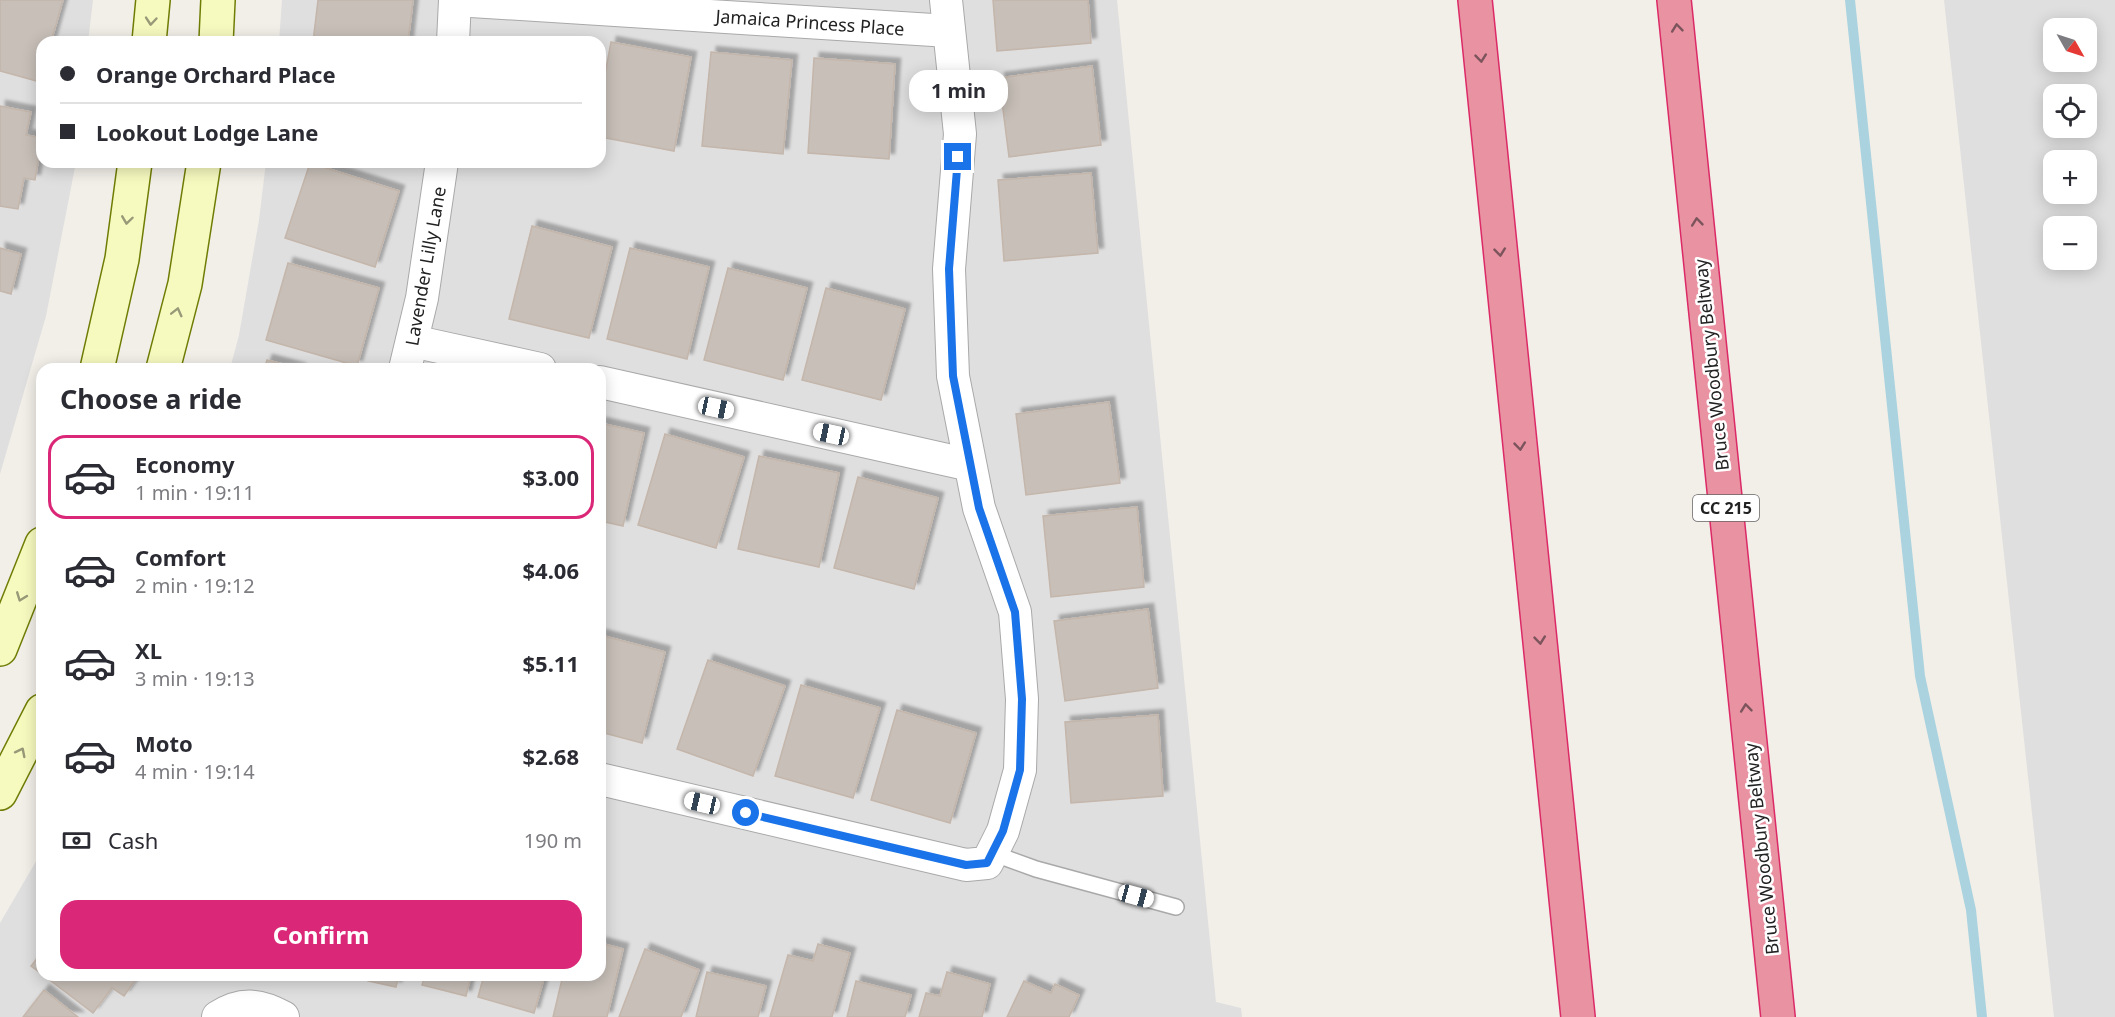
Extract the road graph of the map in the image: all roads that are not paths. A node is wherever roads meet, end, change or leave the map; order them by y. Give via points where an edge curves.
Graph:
1 (153, 0) edge
2 (218, 0) edge
3 (455, 0) edge
4 (946, 0) edge
5 (1475, 0) edge
6 (1674, 0) edge
7 (950, 31) junction
8 (150, 36) edge
9 (216, 36) edge
10 (453, 36) edge
11 (134, 168) edge
12 (203, 168) edge
13 (441, 168) edge
14 (409, 355) edge
15 (98, 363) edge
16 (165, 363) edge
17 (484, 363) edge
18 (606, 383) edge
19 (970, 465) junction
20 (36, 559) edge
21 (0, 649) edge
22 (36, 723) edge
23 (606, 780) edge
24 (0, 793) edge
25 (990, 858) junction
26 (1176, 907) dead end
27 (1767, 917) junction
28 (223, 1013) edge
29 (283, 1017) edge
30 (1578, 1017) edge
31 (1778, 1017) edge
32 (1787, 1017) edge

1 -> 8 main road
2 - 9 main road
3 - 7 street, Jamaica Princess Place
3 - 10 street
4 - 7 street
5 -> 30 highway
27 -> 6 highway, Bruce Woodbury Beltway / CC 215
7 - 19 street via 960,134 949,269 953,376
11 -> 15 main road via 122,259
16 -> 12 main road via 185,284
13 - 14 street, Lavender Lilly Lane via 422,298
14 - 17 street
18 - 19 street
19 - 25 street via 979,508 1015,612 1022,699 1020,770 1003,831
20 -> 21 main road
24 -> 22 main road
23 - 25 street via 966,865
25 - 26 lane
27 - 31 highway, Bruce Woodbury Beltway / CC 215
27 - 32 highway
28 - 29 street via 252,1005

